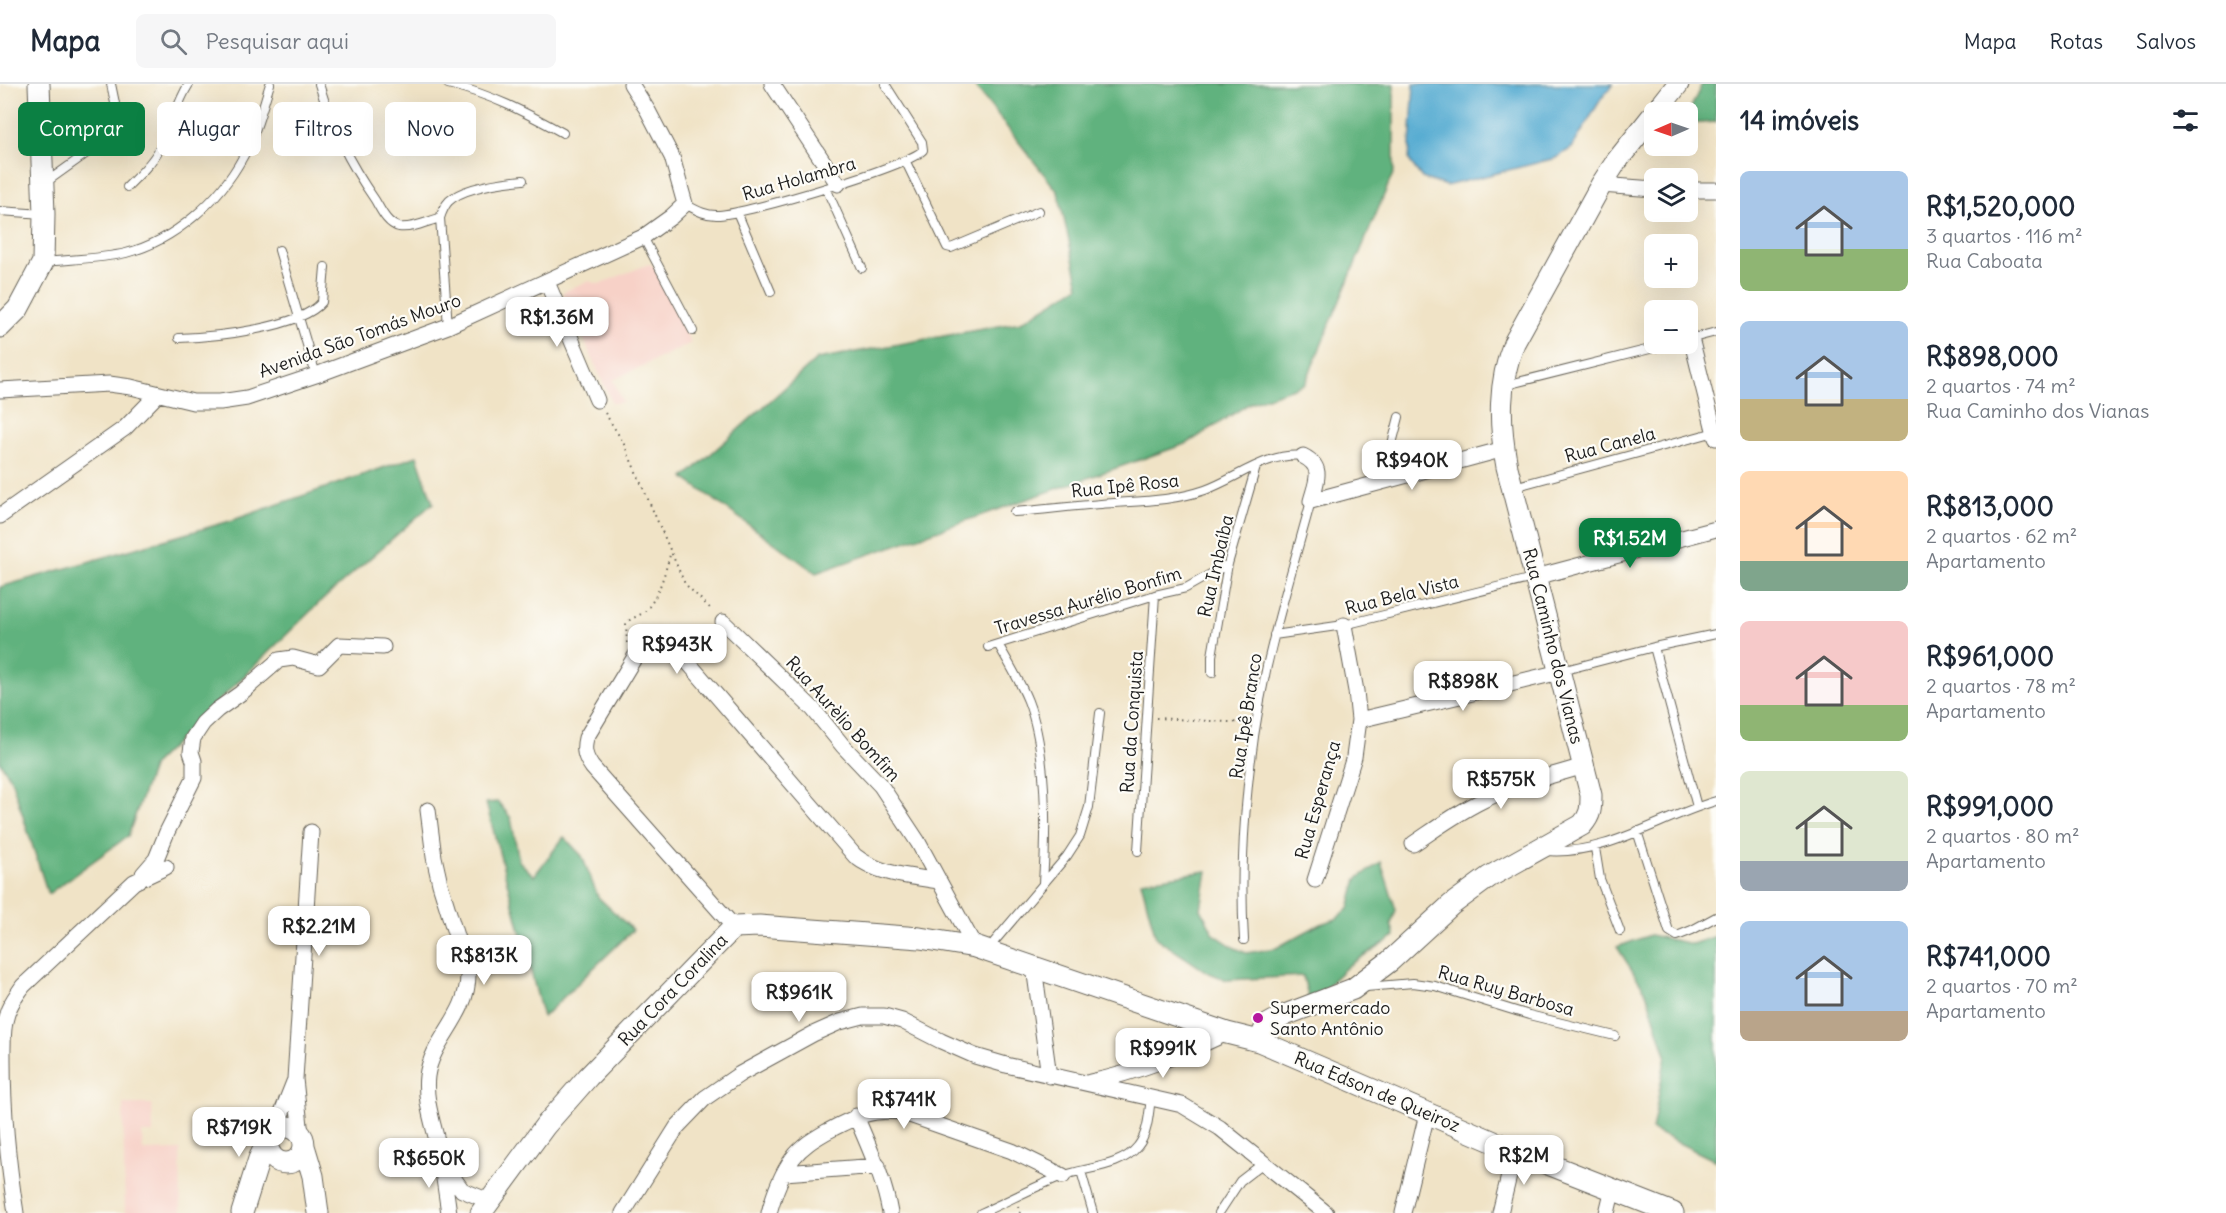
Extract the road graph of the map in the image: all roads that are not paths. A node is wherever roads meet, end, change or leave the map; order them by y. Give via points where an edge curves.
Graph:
1 (39, 84) edge
2 (111, 84) edge
3 (189, 84) edge
4 (270, 84) edge
5 (319, 84) edge
6 (448, 84) edge
7 (631, 84) edge
8 (772, 84) edge
9 (885, 84) edge
10 (1678, 84) edge
11 (1664, 102) edge
12 (1644, 127) edge
13 (563, 133) dead end
14 (906, 162) junction
15 (523, 180) dead end
16 (43, 184) junction
17 (1601, 185) junction
18 (832, 186) junction
19 (127, 187) dead end
20 (1644, 188) edge
21 (1698, 190) edge
22 (1716, 190) edge
23 (685, 204) junction
24 (0, 211) edge
25 (1039, 211) dead end
26 (737, 212) junction
27 (44, 214) junction
28 (440, 218) junction
29 (643, 237) junction
30 (279, 250) dead end
31 (43, 262) junction
32 (325, 267) dead end
33 (862, 268) dead end
34 (546, 282) junction
35 (771, 292) dead end
36 (299, 318) junction
37 (448, 326) junction
38 (0, 327) edge
39 (693, 331) dead end
40 (1716, 332) edge
41 (1698, 337) edge
42 (179, 338) dead end
43 (1644, 351) edge
44 (1693, 354) edge
45 (316, 375) junction
46 (1502, 387) junction
47 (0, 390) edge
48 (158, 394) junction
49 (597, 400) road end
50 (1399, 417) dead end
51 (1716, 434) edge
52 (1504, 449) junction
53 (1303, 456) joint
54 (1256, 467) junction
55 (1382, 482) junction
56 (1512, 488) junction
57 (1311, 501) junction
58 (1014, 513) dead end
59 (0, 516) edge
60 (1716, 529) edge
61 (1228, 564) junction
62 (1536, 577) junction
63 (1155, 595) junction
64 (723, 622) road end
65 (1344, 625) junction
66 (1274, 634) junction
67 (1716, 634) edge
68 (998, 644) junction
69 (1654, 646) junction
70 (383, 647) dead end
71 (988, 647) dead end
72 (1560, 672) junction
73 (1212, 673) dead end
74 (1100, 713) dead end
75 (1359, 720) junction
76 (1584, 766) junction
77 (1716, 801) edge
78 (1697, 807) junction
79 (428, 810) dead end
80 (1637, 831) junction
81 (311, 832) dead end
82 (1413, 844) dead end
83 (1595, 848) junction
84 (1536, 850) junction
85 (1138, 851) dead end
86 (166, 867) dead end
87 (137, 880) junction
88 (1315, 880) dead end
89 (939, 881) junction
90 (1043, 883) junction
91 (1716, 917) edge
92 (734, 927) junction
93 (1620, 931) dead end
94 (1244, 940) dead end
95 (981, 949) junction
96 (1034, 967) junction
97 (1353, 989) junction
98 (1227, 1033) junction
99 (1615, 1036) dead end
100 (1259, 1041) junction
101 (2, 1074) edge
102 (1049, 1076) junction
103 (295, 1079) junction
104 (1084, 1083) junction
105 (1151, 1098) junction
106 (1427, 1114) junction
107 (856, 1116) junction
108 (271, 1135) junction
109 (302, 1140) junction
110 (1515, 1151) junction
111 (441, 1161) junction
112 (282, 1162) junction
113 (1262, 1164) junction
114 (878, 1166) junction
115 (1081, 1171) junction
116 (784, 1173) junction
117 (1064, 1176) junction
118 (1613, 1188) junction
119 (249, 1193) junction
120 (485, 1207) edge
121 (317, 1208) edge
122 (16, 1213) edge
123 (242, 1213) edge
124 (449, 1213) edge
125 (623, 1213) edge
126 (769, 1213) edge
127 (890, 1213) edge
128 (981, 1213) edge
129 (1093, 1213) edge
130 (1219, 1213) edge
131 (1326, 1213) edge
132 (1402, 1213) edge
133 (1500, 1213) edge
134 (1607, 1213) edge
135 (1673, 1213) edge

1 - 16 street
2 - 16 lane via 120,127
3 - 19 lane via 161,147
4 - 31 lane via 243,158 211,201 182,226 156,243 126,253
5 - 28 lane via 340,144 385,216 400,227
6 - 13 lane via 478,91 518,108
7 - 23 street via 672,157
8 - 18 street
9 - 14 lane, Rua Holambra via 922,142 920,154
10 - 11 street, Rua Caminho dos Vianas
12 - 17 street, Rua Caminho dos Vianas
14 - 18 lane, Rua Holambra
14 - 25 lane via 947,247
15 - 28 lane via 482,186 453,198
16 - 27 street
17 - 20 street
17 - 46 street, Rua Caminho dos Vianas via 1514,342
18 - 26 lane, Rua Holambra
18 - 33 lane
21 - 22 street
23 - 26 lane, Rua Holambra via 704,214
23 - 29 street, Avenida São Tomás Mouro
24 - 27 lane
26 - 35 lane
27 - 31 street
28 - 37 lane
29 - 34 street, Avenida São Tomás Mouro
29 - 39 lane
30 - 36 lane
31 - 38 street via 18,309
32 - 36 lane via 322,302
34 - 37 street, Avenida São Tomás Mouro
34 - 49 street
36 - 42 lane via 209,337
36 - 45 lane
37 - 45 street, Avenida São Tomás Mouro
40 - 41 lane
43 - 46 lane
44 - 51 street
45 - 48 street, Avenida São Tomás Mouro via 247,398 220,402 193,402
46 - 52 street, Rua Caminho dos Vianas
47 - 48 street, Avenida São Tomás Mouro via 109,384
48 - 59 street via 125,428
50 - 55 lane
51 - 56 lane, Rua Canela
52 - 55 street
52 - 56 street, Rua Caminho dos Vianas
53 - 54 lane, Rua Ipê Rosa via 1280,456
53 - 57 street via 1317,468
54 - 58 lane, Rua Ipê Rosa via 1205,490 1181,496
54 - 61 lane, Rua Imbaíba
55 - 57 street
56 - 62 street, Rua Caminho dos Vianas
57 - 66 lane, Rua Ipê Branco
60 - 62 street
61 - 63 lane, Travessa Aurélio Bonfim via 1186,588
61 - 73 lane, Rua Imbaíba
62 - 65 lane, Rua Bela Vista
62 - 72 street, Rua Caminho dos Vianas
63 - 68 lane, Travessa Aurélio Bonfim
63 - 85 lane, Rua da Conquista
64 - 89 street, Rua Aurèlio Bomfim via 813,709 881,786
65 - 66 lane, Rua Bela Vista
65 - 75 street, Rua Esperança
66 - 94 lane, Rua Ipê Branco via 1257,724 1242,868
67 - 69 lane
68 - 71 lane, Travessa Aurélio Bonfim
68 - 90 lane via 1028,701 1038,740 1046,847
69 - 72 lane
69 - 78 lane
70 - 87 street via 339,645 319,665 293,658 279,660 203,723 193,738 194,778 156,860
72 - 75 street
72 - 76 street, Rua Caminho dos Vianas
74 - 90 lane via 1089,807 1080,836
75 - 88 street, Rua Esperança via 1354,757
76 - 82 street via 1486,798
76 - 84 street, Rua Caminho dos Vianas via 1591,795 1589,817 1582,825
77 - 78 lane
78 - 80 lane
79 - 111 street via 440,884 468,975 462,1005 427,1076
80 - 83 lane
80 - 91 lane via 1669,931 1677,936
81 - 103 street
83 - 84 lane
83 - 93 lane via 1600,879
84 - 97 street, Rua Caminho dos Vianas via 1451,905
86 - 87 street
87 - 101 street via 13,999 6,1014
89 - 92 street via 881,871 855,856 679,652 659,644 646,647 636,655 586,738 586,758
89 - 95 street, Rua Aurèlio Bomfim
90 - 95 lane
92 - 95 street, Rua Cora Coralina via 920,938
92 - 120 street, Rua Cora Coralina via 588,1077
95 - 96 street, Rua Edson de Queiroz
96 - 98 street, Rua Edson de Queiroz
96 - 102 street
97 - 99 lane, Rua Ruy Barbosa via 1413,983 1436,986
97 - 100 street, Rua Caminho dos Vianas via 1285,1015 1267,1025
98 - 100 street, Rua Edson de Queiroz
98 - 104 street via 1174,1058
100 - 106 street, Rua Edson de Queiroz
101 - 122 street
102 - 104 street
102 - 125 street via 975,1056 884,1016 840,1022 740,1074 705,1098 677,1127
103 - 108 street
103 - 109 street
104 - 105 street
105 - 113 street via 1182,1105 1202,1115
105 - 115 lane via 1139,1146 1116,1161
106 - 110 street, Rua Edson de Queiroz
106 - 132 street
107 - 114 street
107 - 116 street via 807,1143
107 - 117 street via 885,1110 901,1112 1011,1150
108 - 109 street via 280,1128 291,1128
108 - 112 street via 269,1151
108 - 119 street
109 - 112 street via 297,1159
109 - 121 street
110 - 118 street, Rua Edson de Queiroz
110 - 133 street
111 - 120 street via 462,1190
111 - 124 street
112 - 119 street
112 - 121 street via 304,1180
113 - 130 lane via 1240,1181
113 - 131 street
114 - 116 street
114 - 127 street
115 - 117 lane
115 - 129 lane
116 - 126 street
117 - 128 lane
118 - 134 street
118 - 135 street, Rua Edson de Queiroz
119 - 123 street

